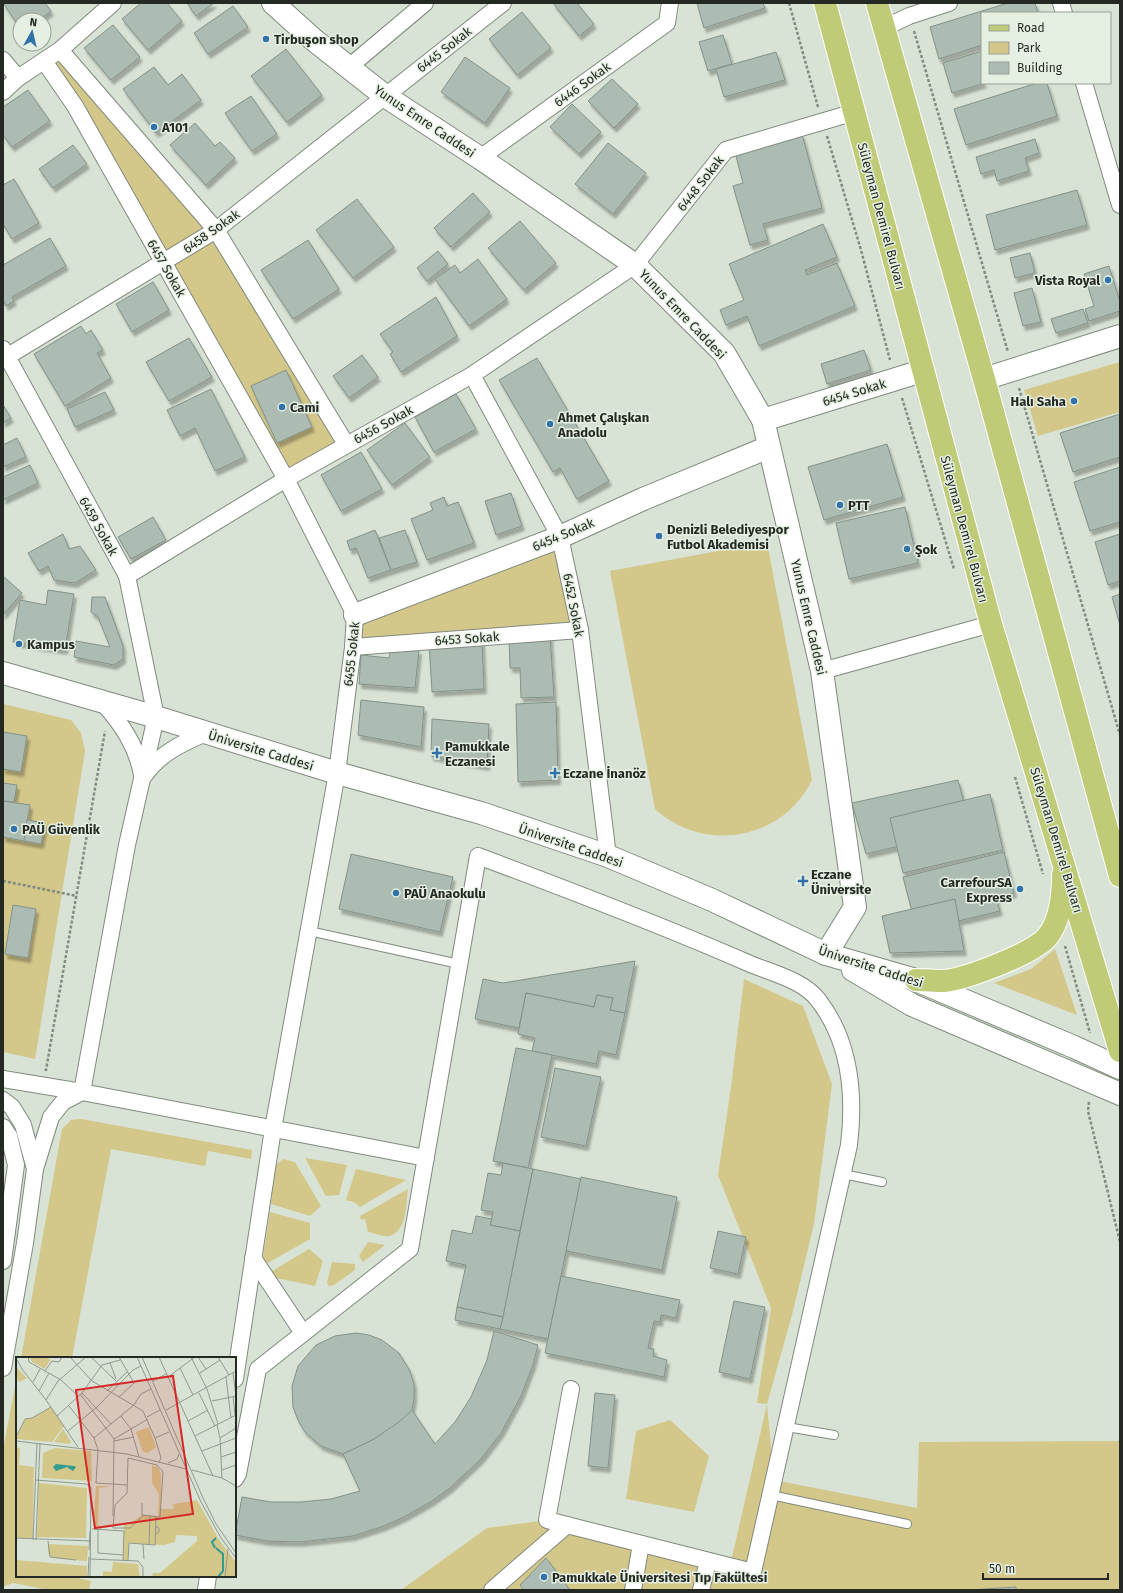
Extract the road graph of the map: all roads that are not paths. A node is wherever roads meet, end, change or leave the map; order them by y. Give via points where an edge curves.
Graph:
1 (113, 3) edge
2 (273, 3) edge
3 (426, 3) edge
4 (503, 3) edge
5 (670, 3) edge
6 (825, 3) edge
7 (877, 3) edge
8 (949, 3) edge
9 (884, 28) junction
10 (60, 50) junction
11 (3, 60) edge
12 (44, 61) junction
13 (349, 68) junction
14 (18, 78) junction
15 (1084, 84) edge
16 (3, 92) edge
17 (385, 96) junction
18 (855, 112) junction
19 (480, 158) junction
20 (1120, 205) edge
21 (216, 230) junction
22 (164, 263) junction
23 (635, 265) junction
24 (1120, 336) edge
25 (5, 355) edge
26 (922, 371) junction
27 (472, 375) junction
28 (984, 379) junction
29 (763, 420) junction
30 (346, 444) junction
31 (769, 447) junction
32 (286, 479) junction
33 (560, 536) junction
34 (127, 576) junction
35 (354, 615) junction
36 (991, 624) junction
37 (580, 630) junction
38 (353, 647) junction
39 (822, 671) junction
40 (3, 673) edge
41 (102, 702) junction
42 (156, 717) junction
43 (206, 733) junction
44 (337, 773) junction
45 (142, 779) junction
46 (1062, 855) junction
47 (608, 856) junction
48 (1120, 876) edge
49 (309, 931) junction
50 (826, 954) junction
51 (459, 964) junction
52 (916, 980) junction
53 (1120, 1051) edge
54 (1120, 1068) edge
55 (3, 1079) edge
56 (82, 1092) junction
57 (1120, 1094) edge
58 (3, 1100) edge
59 (3, 1127) edge
60 (272, 1129) junction
61 (426, 1158) junction
62 (35, 1169) junction
63 (843, 1174) junction
64 (882, 1182) dead end
65 (253, 1258) junction
66 (3, 1261) edge
67 (303, 1333) junction
68 (3, 1368) edge
69 (236, 1372) edge
70 (571, 1389) dead end
71 (787, 1427) junction
72 (834, 1435) dead end
73 (236, 1477) edge
74 (770, 1495) junction
75 (907, 1524) dead end
76 (567, 1525) junction
77 (642, 1544) junction
78 (708, 1561) junction
79 (208, 1577) edge
80 (206, 1590) edge
81 (492, 1590) edge
82 (633, 1590) edge
83 (700, 1590) edge

1 - 10 street
2 - 13 street, Yunus Emre Caddesi
3 - 13 street
4 - 17 street, 6445 Sokak
5 - 19 street, 6446 Sokak via 667,23
6 - 18 main road, Süleyman Demirel Bulvarı
7 - 9 main road
8 - 9 street via 909,16
9 - 28 main road
10 - 12 street
10 - 21 street
11 - 14 street
12 - 14 street
12 - 22 street, 6457 Sokak via 75,106
13 - 17 street, Yunus Emre Caddesi
14 - 16 street
15 - 20 street
17 - 19 street, Yunus Emre Caddesi
17 - 21 street, 6458 Sokak
18 - 23 street, 6448 Sokak via 726,150
18 - 26 main road, Süleyman Demirel Bulvarı
19 - 23 street, Yunus Emre Caddesi
21 - 22 street, 6458 Sokak
21 - 30 street
22 - 25 street, 6458 Sokak
22 - 32 street, 6457 Sokak
23 - 27 street, 6456 Sokak
23 - 29 street, Yunus Emre Caddesi via 724,353
24 - 28 street
25 - 34 street, 6459 Sokak
26 - 29 street, 6454 Sokak
26 - 36 main road, Süleyman Demirel Bulvarı
27 - 30 street, 6456 Sokak
27 - 33 street, 6452 Sokak
28 - 48 main road
29 - 31 street, Yunus Emre Caddesi
30 - 32 street, 6456 Sokak
31 - 33 street, 6454 Sokak
31 - 39 street, Yunus Emre Caddesi
32 - 34 street, 6456 Sokak
32 - 35 street, 6455 Sokak
33 - 35 street, 6454 Sokak
33 - 37 street, 6452 Sokak
34 - 42 street, 6459 Sokak
35 - 38 street, 6455 Sokak
36 - 39 street
36 - 46 main road, Süleyman Demirel Bulvarı
37 - 38 street, 6453 Sokak
37 - 47 street, 6452 Sokak
38 - 44 street, 6455 Sokak
39 - 50 street, Yunus Emre Caddesi via 855,907
40 - 41 street, Üniversite Caddesi
41 - 42 street, Üniversite Caddesi
41 - 45 street via 118,721 134,748
42 - 43 street, Üniversite Caddesi
42 - 45 street
43 - 44 street, Üniversite Caddesi
43 - 45 street via 164,754
44 - 47 street, Üniversite Caddesi via 481,813
44 - 49 street, 6455 Sokak
45 - 56 street via 127,845
46 - 52 main road via 1063,884 1060,908 1057,920 1044,940 1009,960 966,975 945,981
46 - 53 main road, Süleyman Demirel Bulvarı
47 - 50 street, Üniversite Caddesi via 712,900
49 - 51 lane
49 - 60 street, 6455 Sokak
50 - 52 street, Üniversite Caddesi
50 - 57 street via 912,1005
51 - 61 street
51 - 63 street via 478,856 682,934 802,986 819,1000 835,1026 849,1072 852,1121
52 - 54 street, Üniversite Caddesi
55 - 56 street
56 - 60 street
56 - 62 street via 63,1102 51,1117
58 - 62 street via 12,1107 23,1125
59 - 66 street via 9,1136 16,1165
60 - 61 street
60 - 65 street, 6455 Sokak
61 - 67 street via 410,1249
62 - 68 street
63 - 64 lane
63 - 71 street
65 - 67 street
65 - 69 street, 6455 Sokak
67 - 73 street via 258,1369
70 - 76 street via 547,1520
71 - 72 lane
71 - 74 street
74 - 75 lane
74 - 78 street via 753,1572
76 - 77 street
76 - 81 street
77 - 78 street
77 - 82 street
78 - 83 street
79 - 80 street

